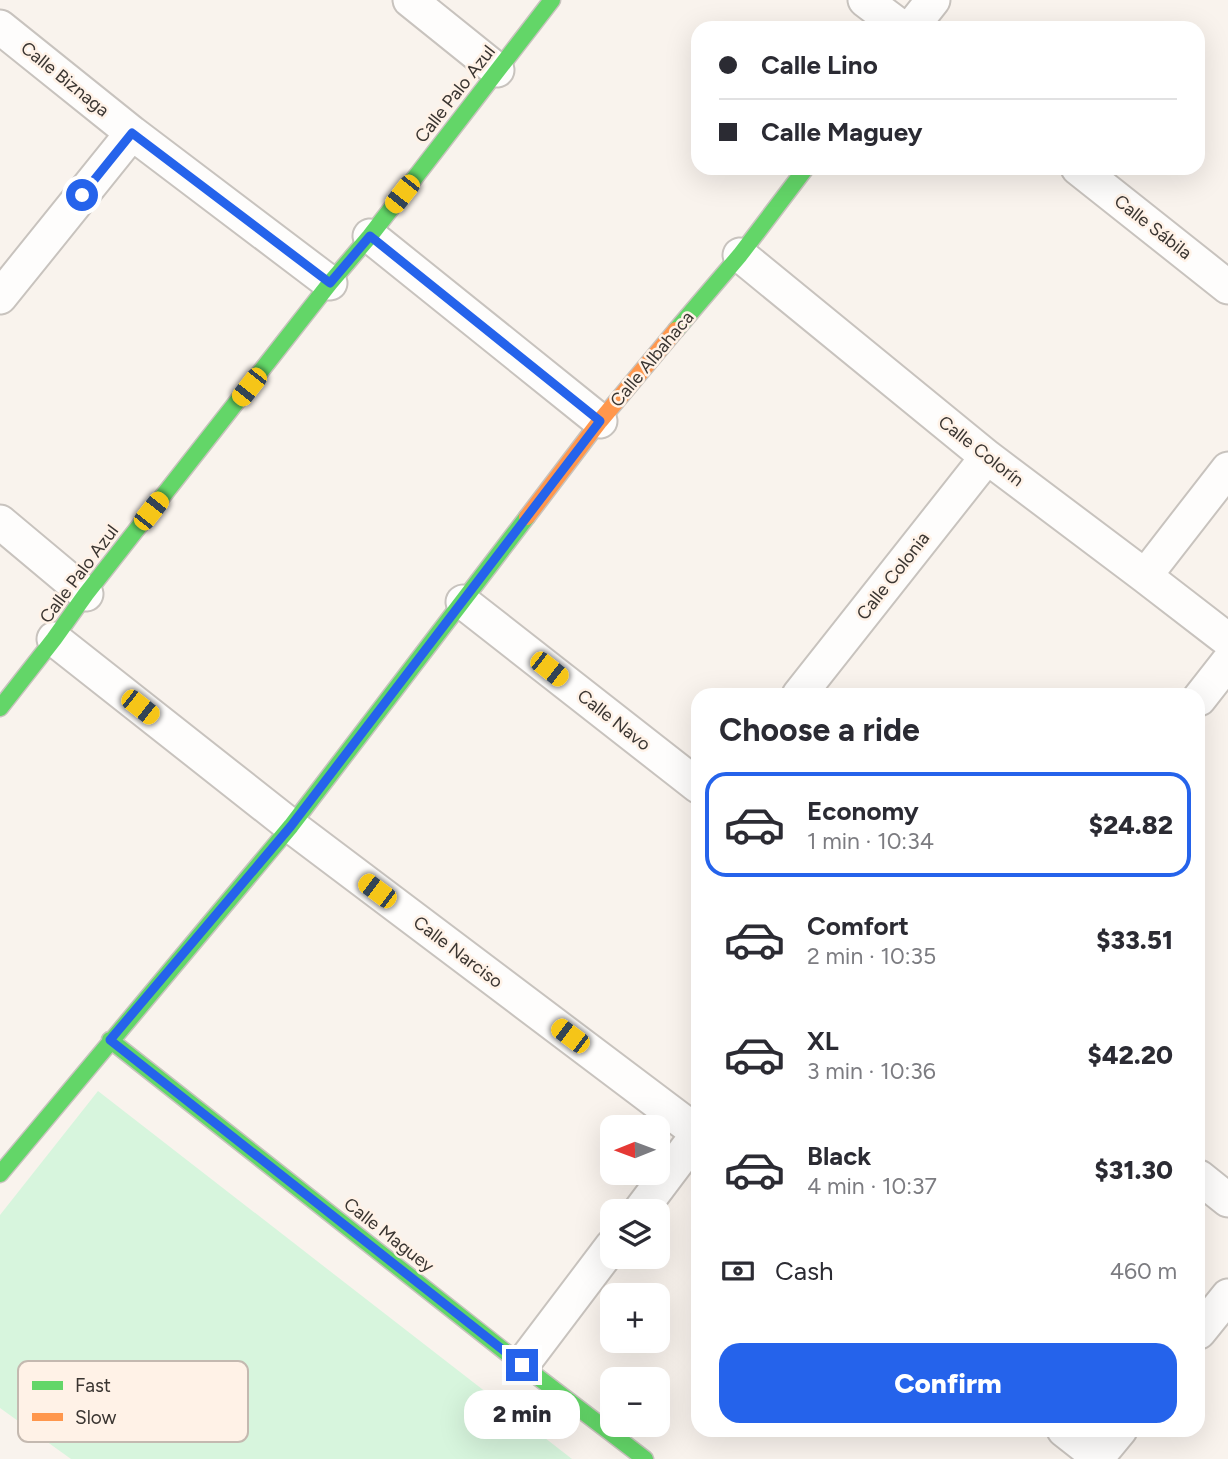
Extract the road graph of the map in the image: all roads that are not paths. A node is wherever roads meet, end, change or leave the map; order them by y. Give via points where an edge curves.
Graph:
1 (410, 0) edge
2 (552, 0) edge
3 (865, 0) edge
4 (933, 0) edge
5 (893, 21) edge
6 (916, 21) edge
7 (0, 27) edge
8 (497, 70) junction
9 (132, 133) junction
10 (801, 175) edge
11 (1088, 175) edge
12 (370, 236) junction
13 (740, 255) junction
14 (330, 283) junction
15 (1228, 287) edge
16 (0, 297) edge
17 (600, 421) junction
18 (987, 457) junction
19 (1228, 469) edge
20 (0, 522) edge
21 (1145, 576) junction
22 (86, 594) junction
23 (463, 602) junction
24 (54, 639) junction
25 (1228, 640) edge
26 (1228, 662) edge
27 (805, 688) edge
28 (1205, 691) edge
29 (0, 708) edge
30 (691, 781) edge
31 (291, 826) junction
32 (110, 1040) junction
33 (691, 1128) edge
34 (691, 1142) edge
35 (0, 1174) edge
36 (1205, 1181) edge
37 (1227, 1197) edge
38 (649, 1199) edge
39 (600, 1263) edge
40 (1228, 1296) edge
41 (1205, 1325) edge
42 (522, 1365) junction
43 (1073, 1437) edge
44 (1115, 1437) edge
45 (1099, 1458) edge
46 (645, 1459) edge

1 - 8 street
2 - 8 street, Calle Palo Azul
3 - 5 street
4 - 6 street
7 - 9 street, Calle Biznaga
8 - 12 street, Calle Palo Azul
9 - 14 street, Calle Biznaga
9 - 16 street
10 - 13 street, Calle Albahaca
11 - 15 street, Calle Sábila
12 - 14 street, Calle Palo Azul
12 - 17 street
13 - 17 street, Calle Albahaca
13 - 18 street, Calle Colorín
14 - 22 street, Calle Palo Azul
17 - 23 street, Calle Albahaca
18 - 21 street, Calle Colorín
18 - 27 street, Calle Colonia
19 - 21 street
20 - 22 street
21 - 25 street, Calle Colorín
22 - 24 street, Calle Palo Azul
23 - 30 street, Calle Navo
23 - 31 street, Calle Albahaca
24 - 29 street, Calle Palo Azul
24 - 31 street, Calle Narciso
26 - 28 street
31 - 32 street, Calle Albahaca
31 - 33 street, Calle Narciso
32 - 35 street, Calle Albahaca
32 - 42 street, Calle Maguey
34 - 38 street
36 - 37 street
39 - 42 street
40 - 41 street
42 - 46 street, Calle Maguey
43 - 45 street
44 - 45 street

